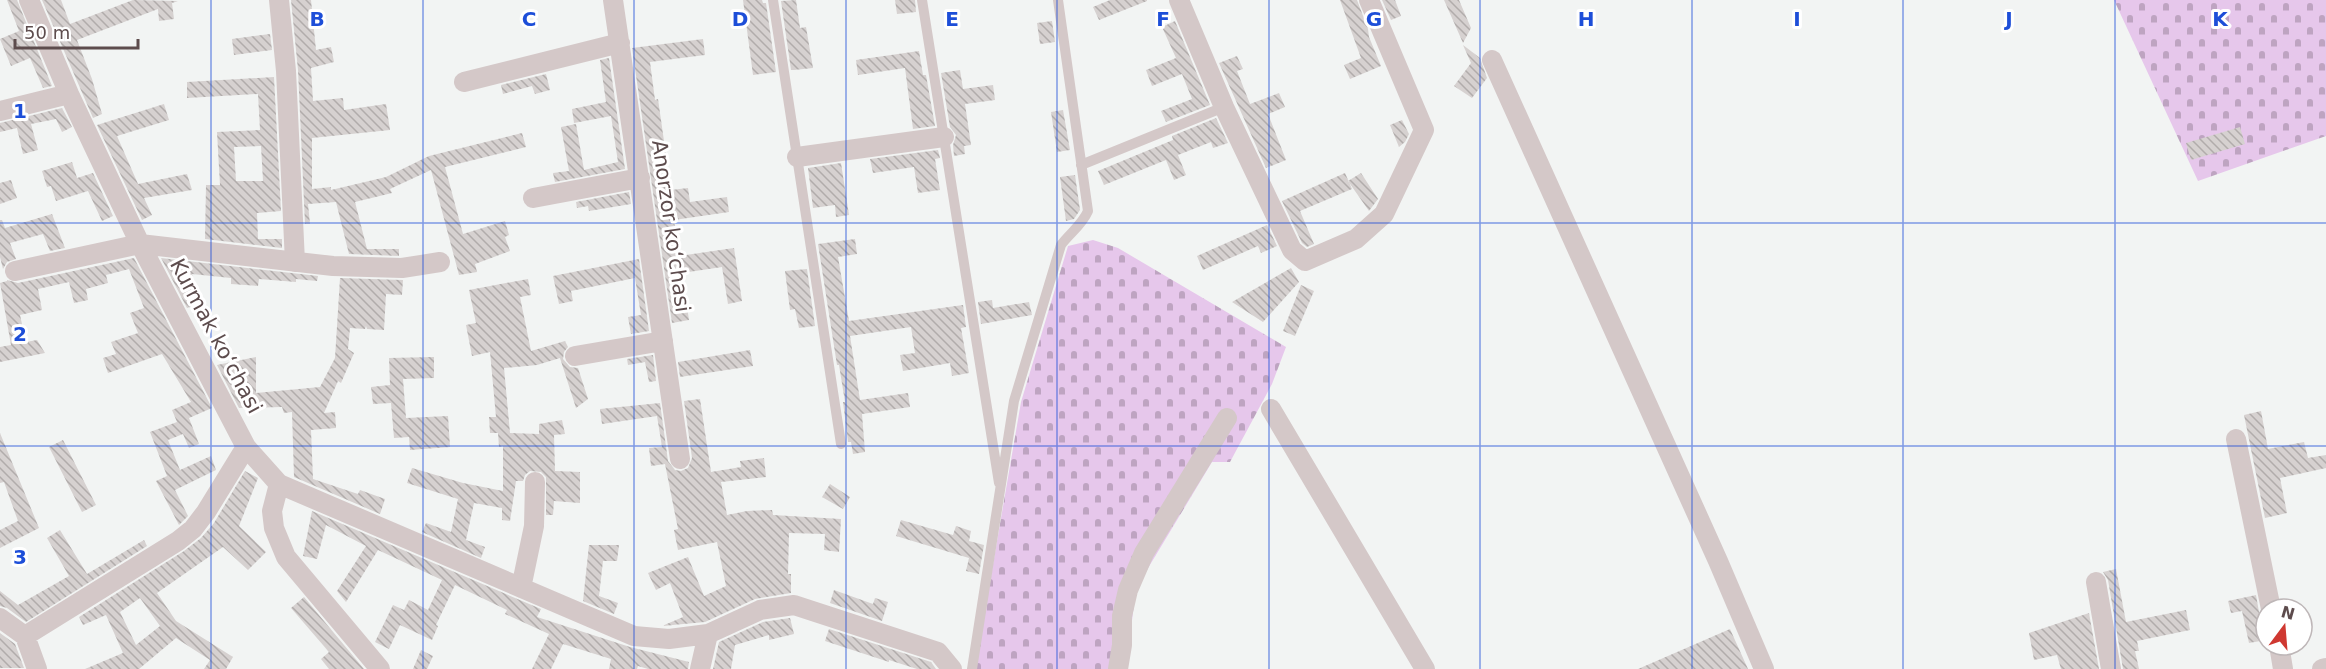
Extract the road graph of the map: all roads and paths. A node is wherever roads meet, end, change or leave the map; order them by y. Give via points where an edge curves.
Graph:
1 (29, 0) edge
2 (279, 0) edge
3 (613, 0) edge
4 (773, 0) edge
5 (922, 0) edge
6 (1058, 0) edge
7 (1179, 0) edge
8 (1370, 0) edge
9 (620, 43) junction
10 (1492, 60) dead end
11 (464, 82) dead end
12 (69, 94) junction
13 (1224, 107) junction
14 (0, 111) edge
15 (944, 137) junction
16 (797, 157) junction
17 (1082, 165) junction
18 (640, 178) junction
19 (533, 198) dead end
20 (140, 244) junction
21 (295, 262) junction
22 (440, 262) dead end
23 (15, 272) dead end
24 (663, 341) junction
25 (575, 356) dead end
26 (1271, 409) dead end
27 (1227, 418) dead end
28 (2236, 439) dead end
29 (841, 444) dead end
30 (246, 447) junction
31 (680, 459) dead end
32 (535, 482) dead end
33 (279, 484) junction
34 (1000, 493) junction
35 (2096, 582) dead end
36 (521, 588) junction
37 (2269, 597) edge
38 (0, 618) edge
39 (708, 634) junction
40 (25, 636) junction
41 (37, 669) edge
42 (380, 669) edge
43 (700, 669) edge
44 (952, 669) edge
45 (972, 669) edge
46 (1118, 669) edge
47 (1425, 669) edge
48 (1764, 669) edge
49 (2111, 669) edge

1 - 12 street, Kurmak koʻchasi
2 - 21 street
3 - 9 street, Anorzor koʻchasi
4 - 16 lane
5 - 15 lane
6 - 17 lane
7 - 13 street
8 - 13 street via 1424,130 1384,214 1356,239 1305,261 1292,250
9 - 11 street
9 - 18 street, Anorzor koʻchasi
10 - 48 street
12 - 14 street
12 - 20 street, Kurmak koʻchasi
13 - 17 lane
15 - 16 street
15 - 34 lane
16 - 29 lane
17 - 34 lane via 1088,211 1083,223 1061,245 1014,402
18 - 19 street
18 - 24 street, Anorzor koʻchasi
20 - 21 street
20 - 23 street
20 - 30 street, Kurmak koʻchasi
21 - 22 street via 402,268
24 - 25 street
24 - 31 street, Anorzor koʻchasi
26 - 47 street
27 - 46 street via 1144,553 1122,616
28 - 37 street
30 - 33 street, Kurmak koʻchasi
30 - 40 street via 193,529
32 - 36 street via 534,526
33 - 36 street
33 - 42 street via 272,511 274,528 286,557
34 - 45 lane
35 - 49 street
36 - 39 street via 634,636 669,639
38 - 40 street
39 - 43 street
39 - 44 street via 760,610 794,605 938,652
40 - 41 street

